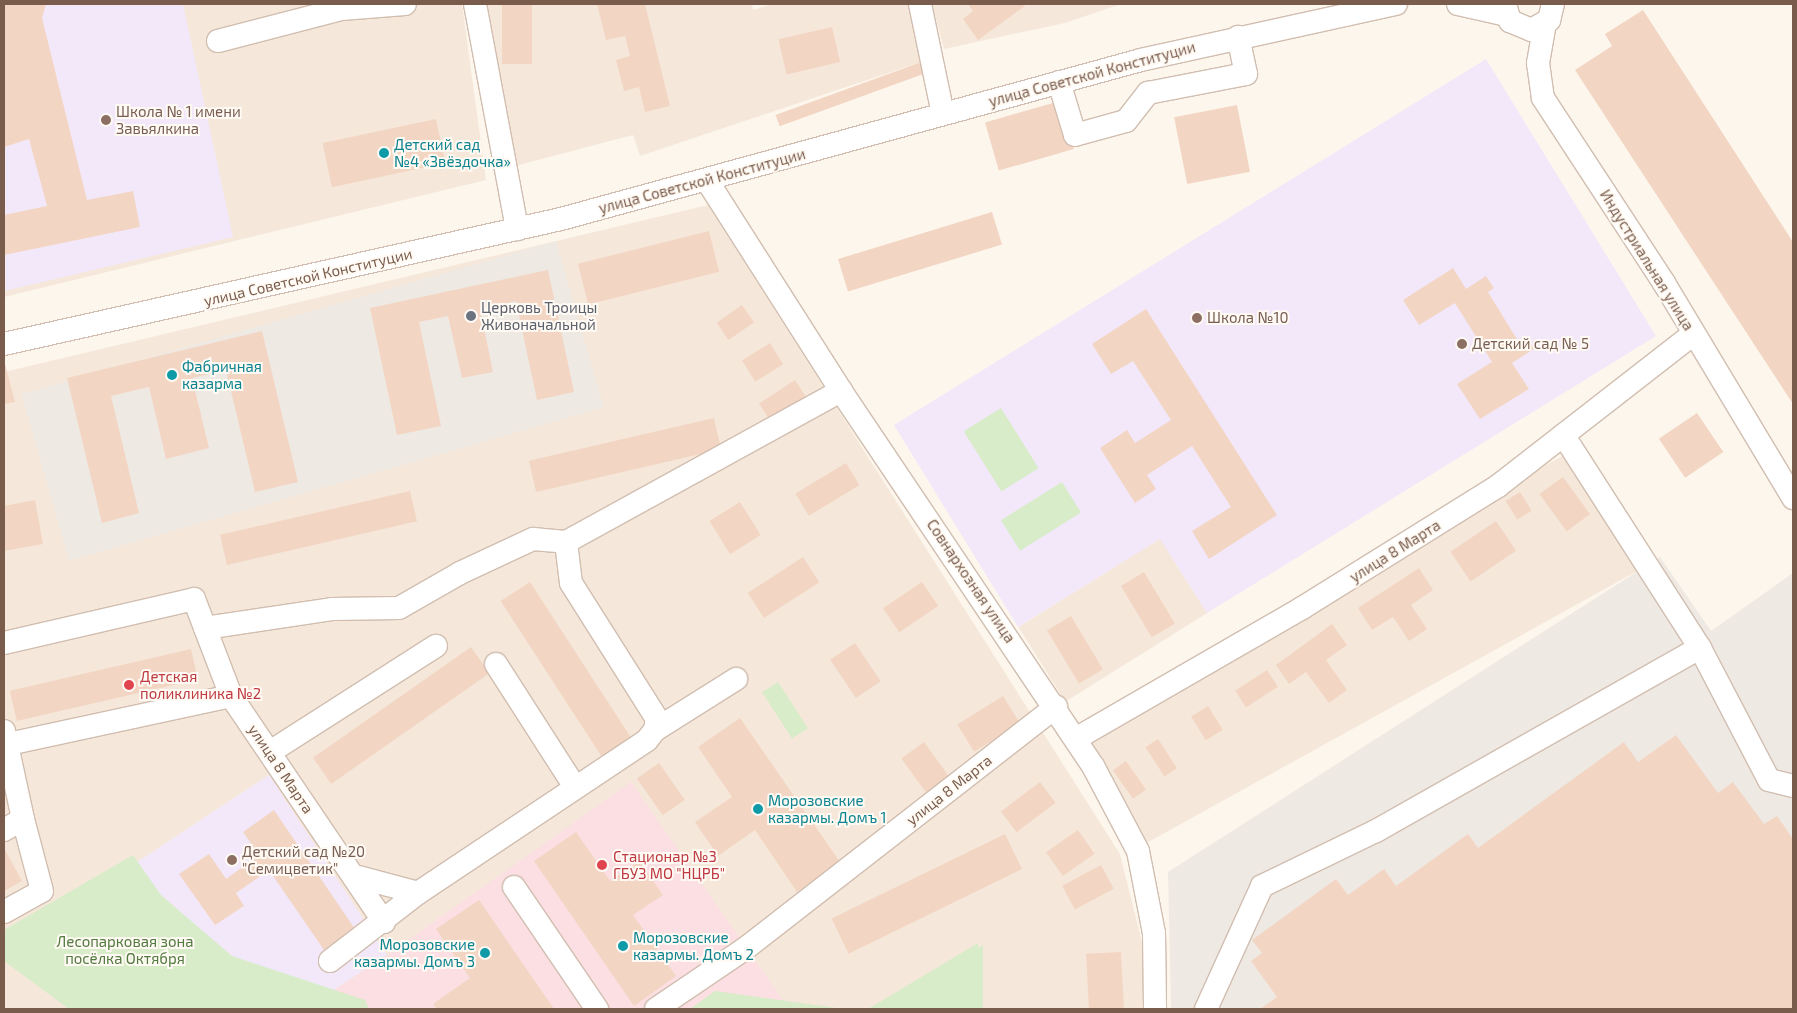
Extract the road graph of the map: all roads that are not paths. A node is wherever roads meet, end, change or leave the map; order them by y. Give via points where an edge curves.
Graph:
1 (405, 4) edge
2 (475, 4) edge
3 (920, 4) edge
4 (1396, 4) edge
5 (1458, 4) edge
6 (1571, 4) edge
7 (1507, 13) edge
8 (1550, 14) edge
9 (1238, 36) junction
10 (218, 41) dead end
11 (1141, 60) junction
12 (1538, 63) junction
13 (1059, 82) junction
14 (1148, 93) junction
15 (943, 114) junction
16 (708, 182) junction
17 (517, 229) junction
18 (1693, 334) junction
19 (4, 344) edge
20 (841, 391) junction
21 (1563, 435) junction
22 (1793, 498) edge
23 (566, 542) junction
24 (205, 628) junction
25 (4, 643) edge
26 (436, 646) dead end
27 (1700, 648) junction
28 (496, 664) dead end
29 (736, 679) dead end
30 (231, 696) junction
31 (1056, 707) junction
32 (655, 730) junction
33 (1077, 738) junction
34 (5, 740) edge
35 (270, 752) junction
36 (1793, 786) edge
37 (575, 787) junction
38 (23, 819) junction
39 (4, 830) edge
40 (358, 877) junction
41 (514, 887) dead end
42 (418, 893) junction
43 (4, 912) edge
44 (384, 922) junction
45 (330, 961) dead end
46 (597, 1009) edge
47 (656, 1009) edge
48 (1155, 1009) edge
49 (1206, 1009) edge

1 - 10 street via 342,9
2 - 17 street
3 - 15 street
4 - 9 street, улица Советской Конституции
5 - 7 street
6 - 8 street
7 - 8 street via 1531,30
7 - 12 street, Индустриальная улица
8 - 12 street
9 - 11 street, улица Советской Конституции
9 - 14 street via 1246,74
11 - 13 street, улица Советской Конституции
11 - 14 street
12 - 18 street, Индустриальная улица via 1543,98
13 - 14 street via 1075,135 1126,121
13 - 15 street, улица Советской Конституции
15 - 16 street, улица Советской Конституции
16 - 17 street, улица Советской Конституции
16 - 20 street, Совнархозная улица
17 - 19 street, улица Советской Конституции
18 - 21 street, улица 8 Марта
18 - 22 street, Индустриальная улица
20 - 23 street
20 - 31 street, Совнархозная улица
21 - 27 street
21 - 33 street, улица 8 Марта via 1498,486 1353,577
23 - 24 street via 532,539 460,573 399,608 332,609
23 - 32 street via 571,583 656,719
24 - 25 street, улица 8 Марта via 194,599
24 - 30 street, улица 8 Марта
26 - 35 street
27 - 36 street via 1768,780
27 - 49 street via 1376,831 1262,886
28 - 37 street
29 - 32 street
30 - 34 street
30 - 35 street, улица 8 Марта
31 - 33 street, Совнархозная улица
31 - 47 street, улица 8 Марта via 746,948
32 - 37 street via 647,740
33 - 48 street, Совнархозная улица via 1138,851 1154,933
34 - 38 street
35 - 40 street, улица 8 Марта
37 - 42 street
38 - 39 street
38 - 43 street via 42,890
40 - 42 street
40 - 44 street, улица 8 Марта
41 - 46 street
42 - 44 street
44 - 45 street

